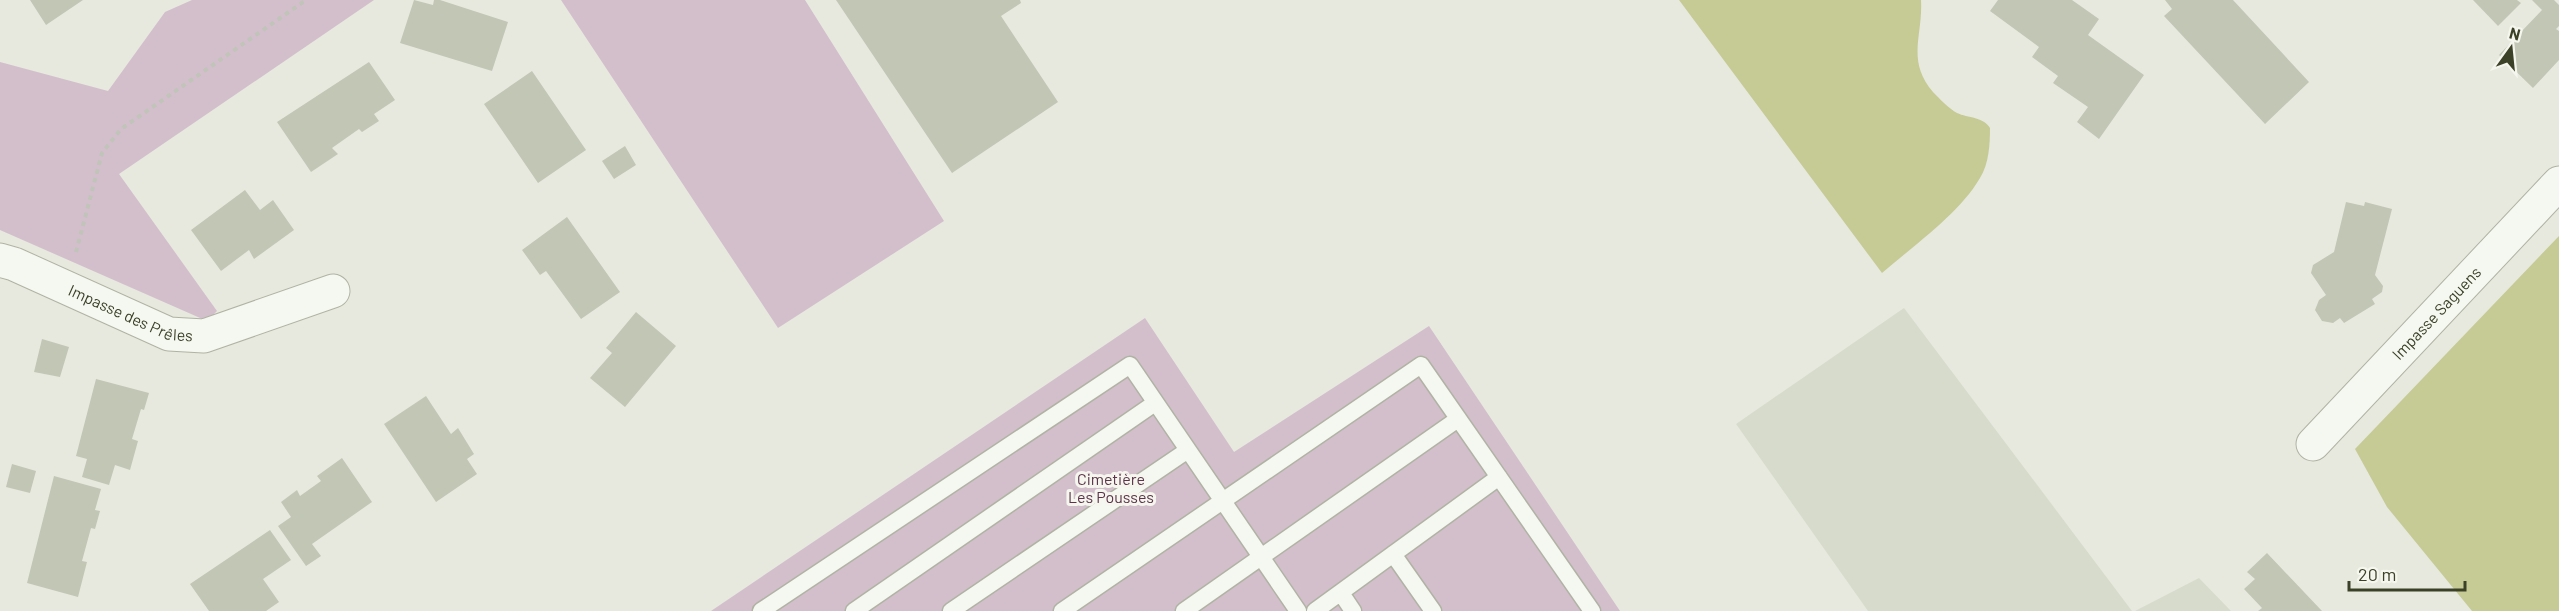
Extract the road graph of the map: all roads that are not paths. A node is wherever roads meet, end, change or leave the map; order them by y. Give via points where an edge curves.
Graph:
1 (2559, 183) edge
2 (0, 260) edge
3 (333, 291) dead end
4 (1155, 403) junction
5 (1458, 419) junction
6 (2313, 444) dead end
7 (1188, 450) junction
8 (1499, 477) junction
9 (1223, 501) junction
10 (1393, 554) junction
11 (1261, 557) junction
12 (1341, 593) junction
13 (761, 611) edge
14 (854, 611) edge
15 (951, 611) edge
16 (1062, 611) edge
17 (1184, 611) edge
18 (1298, 611) edge
19 (1315, 611) edge
20 (1353, 611) edge
21 (1433, 611) edge
22 (1592, 611) edge

1 - 6 street, Impasse Saguens
2 - 3 street, Impasse des Prêles via 169,334 204,336
4 - 7 lane
4 - 13 lane via 1130,365
4 - 14 lane
5 - 8 lane
5 - 9 lane via 1420,364
5 - 11 lane
7 - 9 lane
7 - 15 lane
8 - 10 lane
8 - 22 lane
9 - 11 lane
9 - 16 lane
10 - 12 lane
10 - 21 lane
11 - 17 lane
11 - 18 lane
12 - 19 lane
12 - 20 lane

